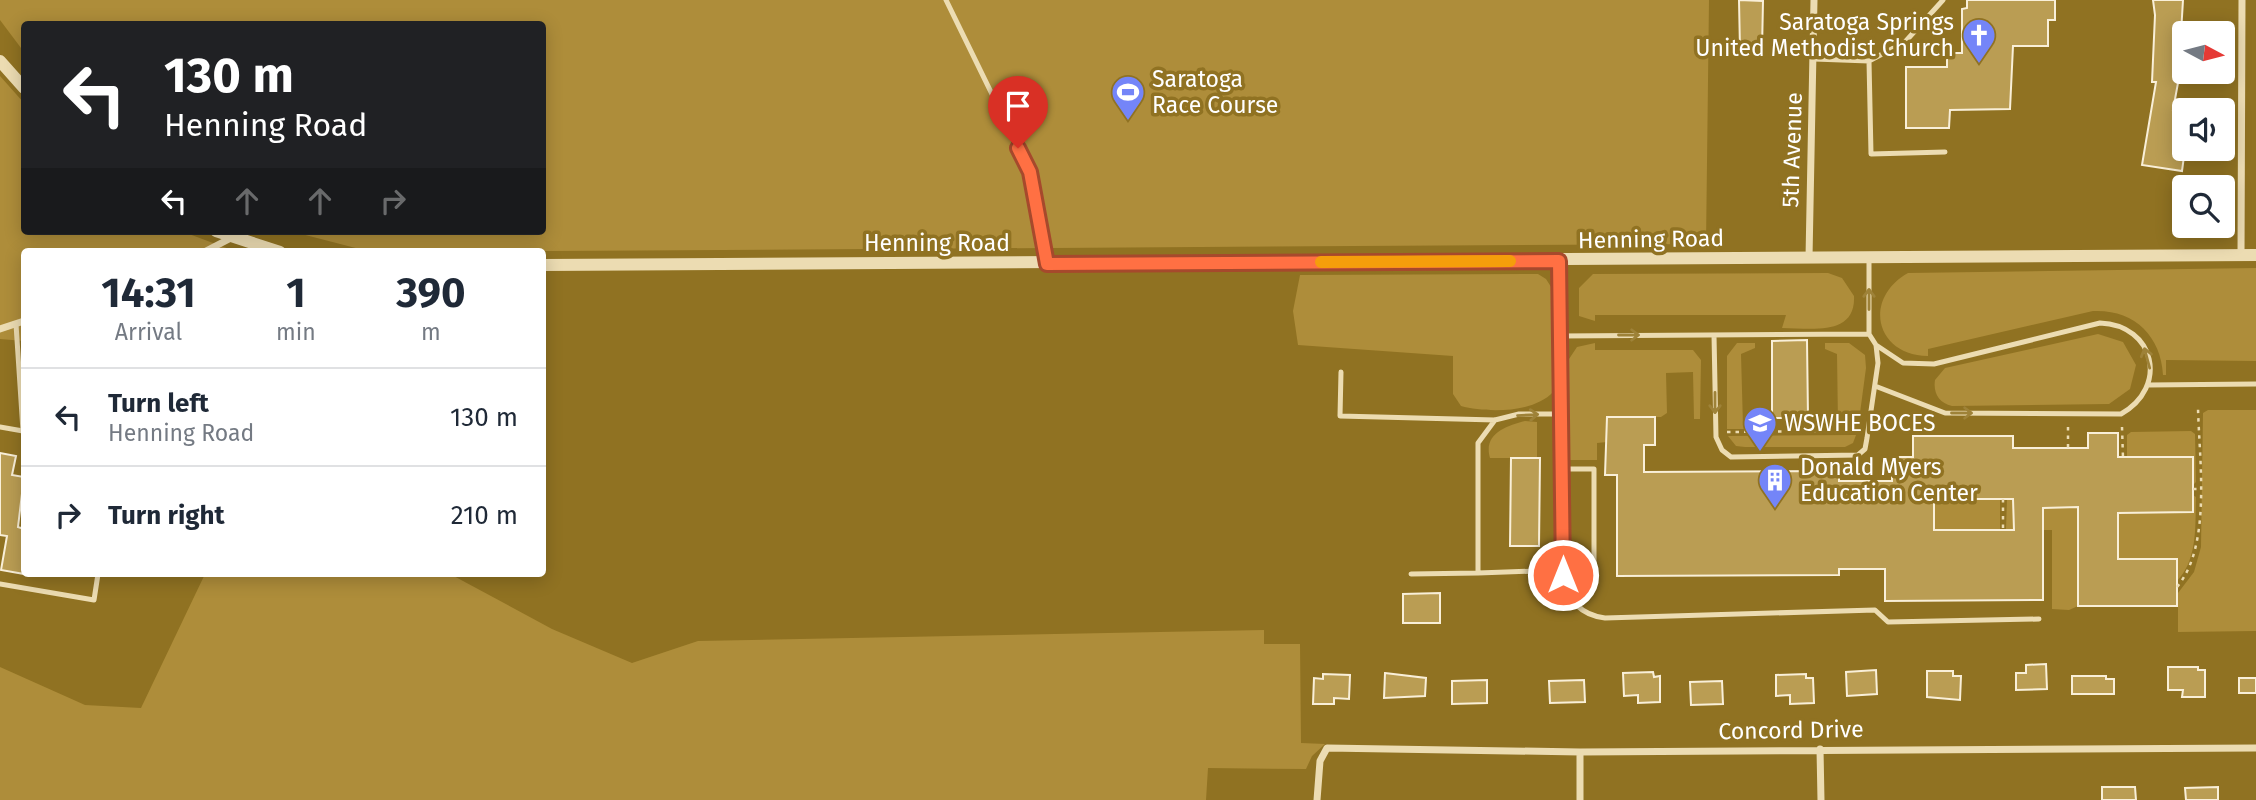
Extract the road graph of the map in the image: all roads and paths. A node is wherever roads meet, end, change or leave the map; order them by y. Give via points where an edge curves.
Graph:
1 (946, 0) edge
2 (1814, 0) edge
3 (1943, 0) edge
4 (2242, 0) edge
5 (1814, 59) junction
6 (0, 61) edge
7 (1869, 61) junction
8 (21, 85) edge
9 (1945, 152) dead end
10 (227, 235) edge
11 (232, 237) junction
12 (211, 248) edge
13 (267, 248) edge
14 (2241, 255) junction
15 (2256, 255) edge
16 (1808, 258) junction
17 (1869, 258) junction
18 (1559, 261) junction
19 (1047, 264) junction
20 (546, 265) edge
21 (21, 322) edge
22 (16, 324) junction
23 (0, 329) edge
24 (1869, 334) junction
25 (1714, 335) junction
26 (1560, 336) junction
27 (1876, 345) junction
28 (1341, 372) dead end
29 (2256, 384) edge
30 (2148, 385) junction
31 (1875, 386) junction
32 (21, 392) edge
33 (2198, 407) dead end
34 (1562, 414) junction
35 (1495, 419) junction
36 (0, 427) edge
37 (2068, 427) dead end
38 (2122, 427) dead end
39 (21, 431) edge
40 (1856, 431) dead end
41 (1727, 432) dead end
42 (2068, 448) dead end
43 (2123, 458) dead end
44 (1562, 469) junction
45 (2193, 489) dead end
46 (2200, 489) junction
47 (2003, 499) dead end
48 (2003, 530) dead end
49 (1564, 570) junction
50 (1478, 573) junction
51 (1411, 574) dead end
52 (97, 577) edge
53 (0, 584) edge
54 (2177, 587) dead end
55 (2039, 619) dead end
56 (2256, 747) edge
57 (1820, 749) junction
58 (1580, 752) junction
59 (1317, 800) edge
60 (1580, 800) edge
61 (1821, 800) edge

1 - 19 lane via 1030,172
2 - 5 street, 5th Avenue
3 - 7 lane via 1905,42
4 - 14 street
5 - 7 lane
5 - 16 street, 5th Avenue
6 - 8 street
7 - 9 lane via 1871,154
10 - 11 street
11 - 12 street
11 - 13 street
14 - 15 street, Henning Road
14 - 17 street, Henning Road
16 - 17 street, Henning Road
16 - 18 street, Henning Road
24 -> 17 lane
18 - 19 street, Henning Road
18 - 26 lane
19 - 20 street, Henning Road
21 - 22 street
22 - 23 street
22 - 32 lane
24 - 25 lane
24 - 27 lane
26 -> 25 lane
25 -> 31 lane via 1716,437 1731,457 1858,456 1865,449
26 - 34 lane
30 -> 27 lane via 2151,365 2144,345 2130,331 2110,323 1934,363 1903,363
27 - 31 lane
28 - 35 lane via 1340,416
29 - 30 lane
31 -> 30 lane via 1945,413 2121,414 2138,402
33 - 46 path
35 -> 34 lane
34 - 44 lane
35 - 50 lane via 1478,443
36 - 39 lane
37 - 42 path
38 - 43 path
40 - 41 path
44 - 49 lane
44 - 49 lane via 1594,469 1594,569
45 - 46 path
46 - 54 path via 2195,554
47 - 48 path
49 - 50 lane
49 - 55 lane via 1573,603 1588,614 1605,618 1875,610 1888,622
50 - 51 lane
52 - 53 lane via 93,600
56 - 57 street, Concord Drive
57 - 58 street, Concord Drive
57 - 61 street
58 - 59 street, Concord Drive via 1326,748 1320,761
58 - 60 street

